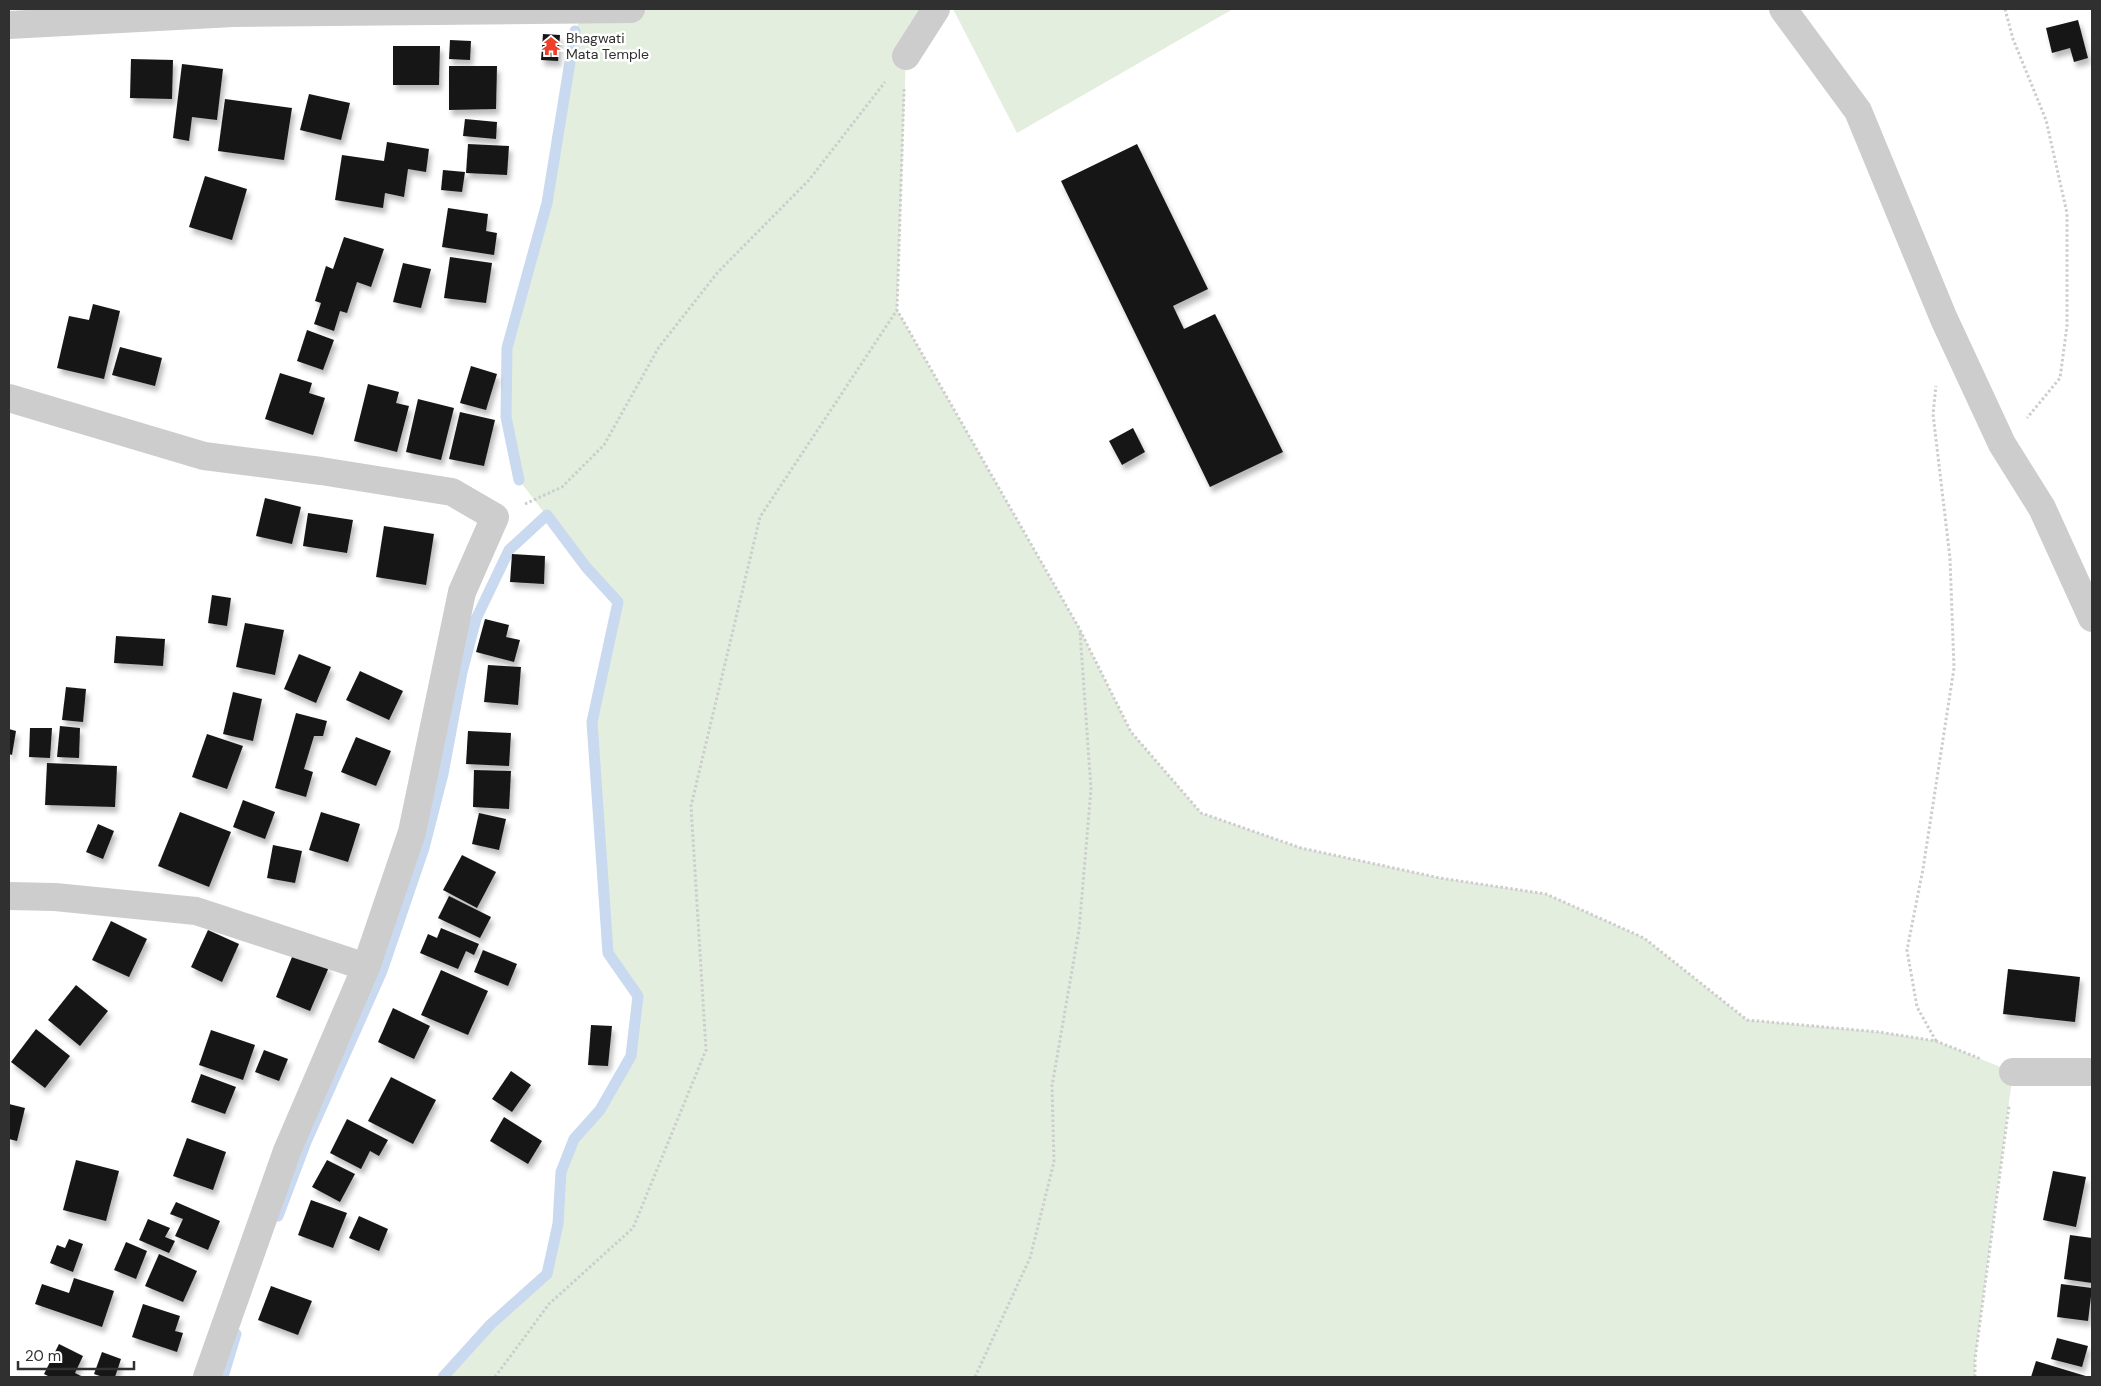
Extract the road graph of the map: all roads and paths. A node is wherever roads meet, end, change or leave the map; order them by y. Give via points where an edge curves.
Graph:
1 (631, 9) edge
2 (936, 9) edge
3 (1783, 9) edge
4 (2005, 9) edge
5 (134, 14) edge
6 (9, 25) edge
7 (906, 56) junction
8 (896, 310) junction
9 (1937, 376) dead end
10 (9, 398) edge
11 (2002, 444) junction
12 (495, 517) junction
13 (2092, 618) edge
14 (1079, 628) junction
15 (9, 896) edge
16 (366, 968) junction
17 (1936, 1041) junction
18 (2013, 1072) junction
19 (2092, 1072) edge
20 (207, 1377) edge
21 (495, 1377) edge
22 (974, 1377) edge
23 (1975, 1377) edge

1 - 5 street
2 - 7 street
3 - 11 street via 1858,111 1940,310
4 - 11 path via 2013,39 2046,120 2067,213 2067,326 2060,378
5 - 6 street
7 - 8 path
7 - 12 path via 809,180 718,272 659,347 604,445 562,487
8 - 14 path
8 - 21 path via 760,517 691,806 706,1050 633,1228 549,1304
9 - 17 path via 1933,414 1950,558 1954,668 1907,950 1916,1007
10 - 12 street via 204,456 452,492
11 - 13 street via 2042,508
12 - 16 street via 462,592 412,832
14 - 17 path via 1132,732 1201,813 1301,848 1440,878 1546,894 1644,938 1747,1020 1879,1032
14 - 22 path via 1091,789 1079,930 1052,1086 1054,1162 1030,1258
15 - 16 street via 55,897 196,911
16 - 20 street via 287,1151
17 - 18 path
18 - 19 street
18 - 23 path

